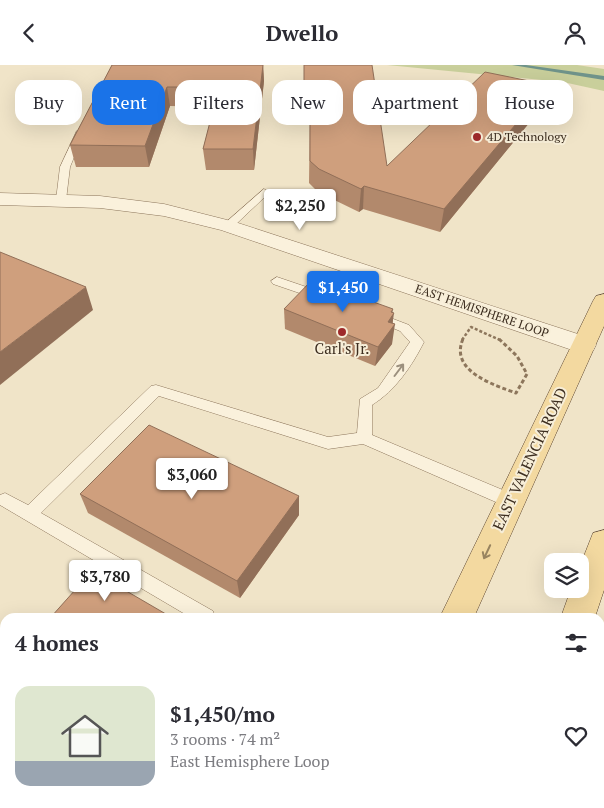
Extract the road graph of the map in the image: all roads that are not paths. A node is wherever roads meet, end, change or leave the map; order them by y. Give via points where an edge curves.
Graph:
1 (85, 122) edge
2 (264, 192) dead end
3 (0, 199) edge
4 (61, 200) junction
5 (228, 226) junction
6 (277, 281) dead end
7 (332, 301) edge
8 (604, 301) edge
9 (359, 311) edge
10 (594, 349) edge
11 (364, 438) junction
12 (5, 500) dead end
13 (511, 501) junction
14 (29, 514) junction
15 (604, 543) edge
16 (199, 613) edge
17 (459, 613) edge
18 (579, 613) edge

1 - 4 lane via 65,167
2 - 5 lane
3 - 4 street, EAST HEMISPHERE LOOP
4 - 5 street, EAST HEMISPHERE LOOP via 164,210
5 - 10 street, EAST HEMISPHERE LOOP
6 - 7 lane
8 - 10 main road, EAST VALENCIA ROAD
11 -> 9 lane via 365,403 383,392 417,342 407,329
10 - 13 main road, EAST VALENCIA ROAD
11 - 13 lane
11 - 14 lane via 328,443 156,390
12 - 14 lane
13 -> 17 main road, EAST VALENCIA ROAD
14 - 16 lane
15 - 18 main road

